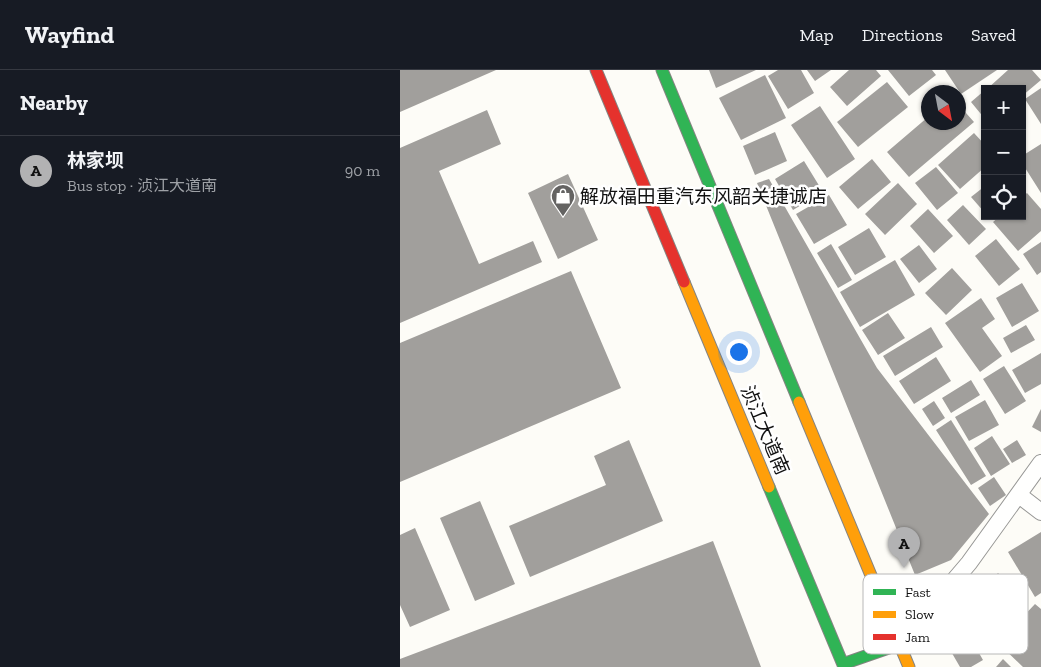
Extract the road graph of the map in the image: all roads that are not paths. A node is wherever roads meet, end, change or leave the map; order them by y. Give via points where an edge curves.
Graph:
1 (596, 70) edge
2 (662, 70) edge
3 (1041, 463) edge
4 (1019, 495) junction
5 (1041, 512) edge
6 (871, 574) edge
7 (960, 574) edge
8 (875, 654) edge
9 (904, 654) edge
10 (844, 666) edge
11 (909, 667) edge

1 - 10 main road, 浈江大道南
2 - 6 main road
3 - 4 street
4 - 5 street
4 - 7 street
8 - 10 main road, 浈江大道南
9 - 11 main road

